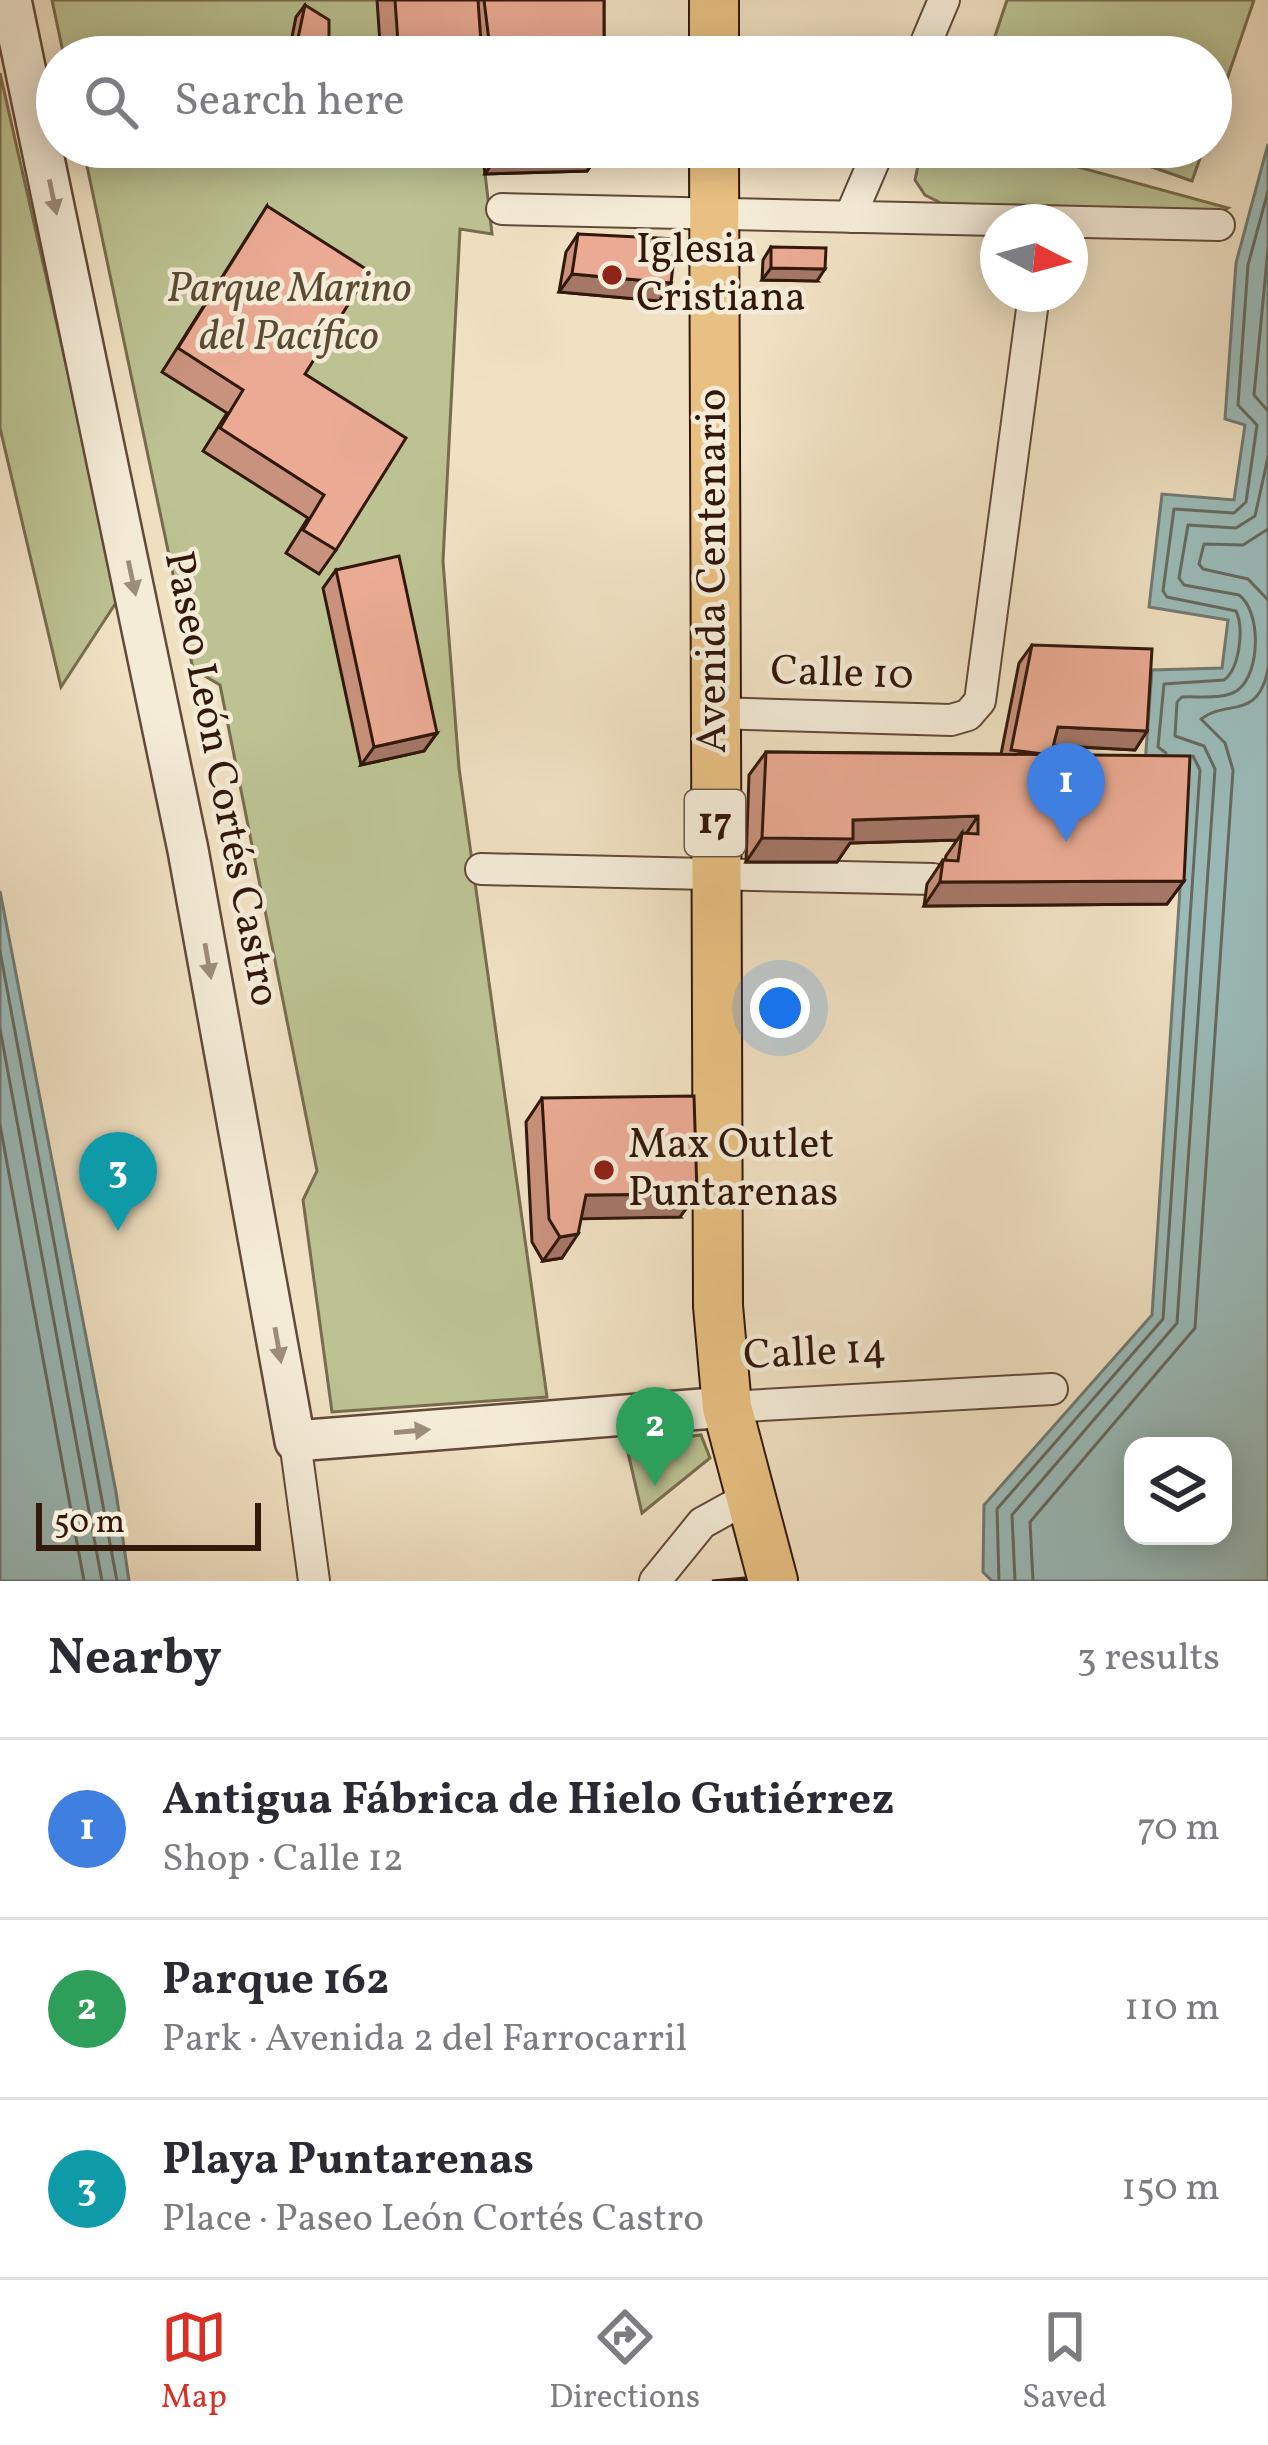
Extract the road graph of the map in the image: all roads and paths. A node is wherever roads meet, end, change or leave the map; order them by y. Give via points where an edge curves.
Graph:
1 (11, 0) edge
2 (714, 0) edge
3 (944, 0) edge
4 (714, 36) edge
5 (929, 36) edge
6 (36, 120) edge
7 (46, 168) edge
8 (714, 168) edge
9 (871, 168) edge
10 (502, 209) dead end
11 (714, 214) junction
12 (850, 217) junction
13 (980, 220) edge
14 (1088, 222) edge
15 (1219, 225) dead end
16 (1032, 312) edge
17 (714, 713) junction
18 (481, 869) dead end
19 (716, 874) junction
20 (933, 878) dead end
21 (1052, 1389) dead end
22 (727, 1406) junction
23 (295, 1441) junction
24 (751, 1496) junction
25 (314, 1581) edge
26 (655, 1581) edge
27 (773, 1581) edge

1 -> 6 street, Paseo León Cortés Castro
2 - 4 main road
3 - 5 street
7 -> 23 street, Paseo León Cortés Castro via 188,850
8 - 11 main road, Avenida Centenario / 17
9 - 12 street
10 - 11 street
11 - 12 street
11 - 17 main road, Avenida Centenario / 17
12 - 13 street
14 - 15 street
16 - 17 street, Calle 10 via 980,700 951,720
17 - 19 main road, Avenida Centenario / 17
18 - 19 street
19 - 20 street
19 - 22 main road, Avenida Centenario / 17 via 718,1306
21 - 22 street, Calle 14
23 -> 22 street, Calle 14
22 - 24 main road, Avenida Centenario / 17
23 - 25 street, Paseo León Cortés Castro
24 - 26 street via 702,1523
24 - 27 main road, 17

